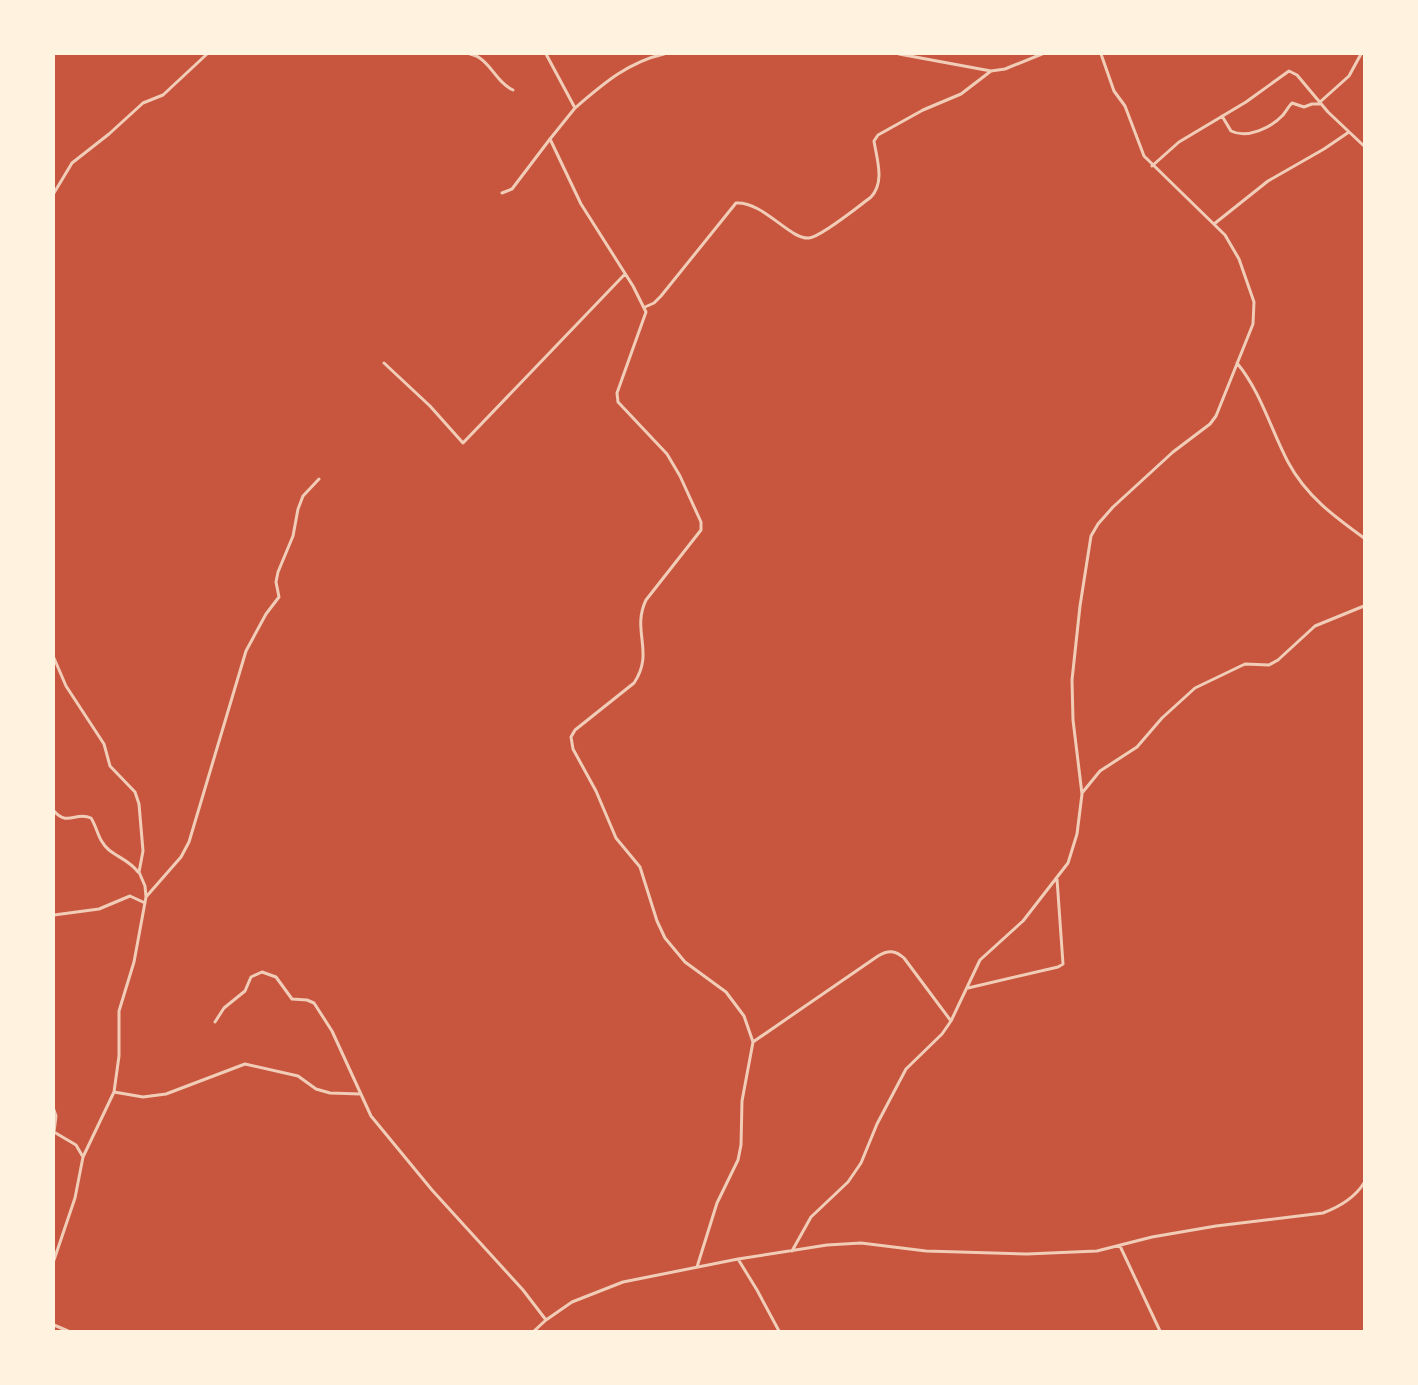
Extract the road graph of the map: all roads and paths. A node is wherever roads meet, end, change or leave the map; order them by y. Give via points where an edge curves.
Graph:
1 (206, 54) edge
2 (470, 54) edge
3 (546, 54) edge
4 (664, 54) edge
5 (899, 54) edge
6 (1042, 54) edge
7 (1101, 54) edge
8 (1361, 54) edge
9 (991, 71) junction
10 (513, 90) dead end
11 (1321, 103) junction
12 (575, 108) junction
13 (1222, 116) junction
14 (1348, 132) junction
15 (550, 139) junction
16 (1364, 146) edge
17 (1152, 166) junction
18 (54, 193) edge
19 (502, 193) dead end
20 (1214, 224) junction
21 (625, 274) junction
22 (645, 307) junction
23 (384, 363) dead end
24 (1237, 363) junction
25 (318, 479) dead end
26 (1364, 538) edge
27 (1364, 606) edge
28 (54, 658) edge
29 (1082, 794) junction
30 (54, 811) edge
31 (139, 872) junction
32 (1057, 878) junction
33 (146, 897) junction
34 (144, 903) junction
35 (54, 915) edge
36 (968, 988) junction
37 (951, 1021) junction
38 (215, 1022) dead end
39 (753, 1042) junction
40 (114, 1092) junction
41 (360, 1094) junction
42 (54, 1110) edge
43 (83, 1157) junction
44 (1364, 1184) edge
45 (1120, 1246) junction
46 (792, 1252) junction
47 (738, 1259) junction
48 (54, 1260) edge
49 (697, 1267) junction
50 (546, 1320) junction
51 (54, 1325) edge
52 (68, 1331) edge
53 (534, 1331) edge
54 (779, 1331) edge
55 (1160, 1331) edge

1 - 18 street via 163,96 143,103 72,163
2 - 10 street via 482,59 504,86
3 - 12 street
4 - 12 street via 641,60 615,74
5 - 9 street
6 - 9 street via 1005,69
7 - 17 street via 1114,91 1125,106 1137,144
8 - 11 street via 1349,76
9 - 22 street via 961,94 922,110 878,135 874,141 879,178 877,190 826,229 808,238 798,236 752,206 736,203 661,296
11 - 13 street via 1304,108 1292,103 1277,121 1265,129 1248,133 1231,131
11 - 13 street via 1298,75 1290,71
11 - 14 street
12 - 15 street
13 - 17 street via 1179,142
14 - 16 street
14 - 20 street via 1268,181
15 - 19 street via 512,189
15 - 21 street via 580,204
17 - 20 street
20 - 24 street via 1225,235 1239,259 1254,302 1253,324
21 - 22 street
21 - 23 street via 463,443 430,406
22 - 39 street via 646,316 617,393 618,402 666,454 699,512 700,530 646,600 640,613 644,663 639,675 634,683 575,730 571,737 573,749 616,838 640,867 665,938 686,962 726,992 744,1016
24 - 26 street via 1249,378 1289,464 1304,486 1319,504
24 - 29 street via 1210,424 1173,452 1113,507 1091,536 1072,680
25 - 33 street via 303,496 298,509 293,536 278,572 279,597 246,651 189,842 181,857
27 - 29 street via 1315,626 1269,665 1244,664 1194,688 1137,747 1100,771
28 - 31 street via 66,686 104,744 110,766 135,792 142,827 143,851
29 - 32 street via 1074,848
30 - 31 street via 66,819 91,818 108,850 131,863
31 - 33 street
32 - 36 street via 1019,925 980,960
32 - 36 street via 1063,964
33 - 34 street
34 - 35 street via 130,896 99,909
34 - 40 street via 134,962 119,1011 119,1056
36 - 37 street
37 - 39 street via 904,958 891,951 878,956
37 - 46 street via 906,1070 861,1162 848,1182 811,1217
38 - 41 street via 224,1008 245,991 254,974 271,974 292,999 314,1003 332,1031
39 - 49 street via 742,1101 738,1160 717,1203
40 - 41 street via 143,1097 166,1094 222,1070 245,1064 298,1076 330,1093
40 - 43 street
41 - 50 street via 371,1116 399,1151
42 - 43 street via 54,1132 76,1145
43 - 48 street via 75,1198
44 - 45 street via 1339,1207 1322,1213 1216,1226
45 - 46 street via 1097,1251 1026,1254 926,1251 846,1244
45 - 55 street
46 - 47 street
47 - 49 street
47 - 54 street
49 - 50 street via 640,1277 604,1288 572,1302
50 - 53 street
51 - 52 street

